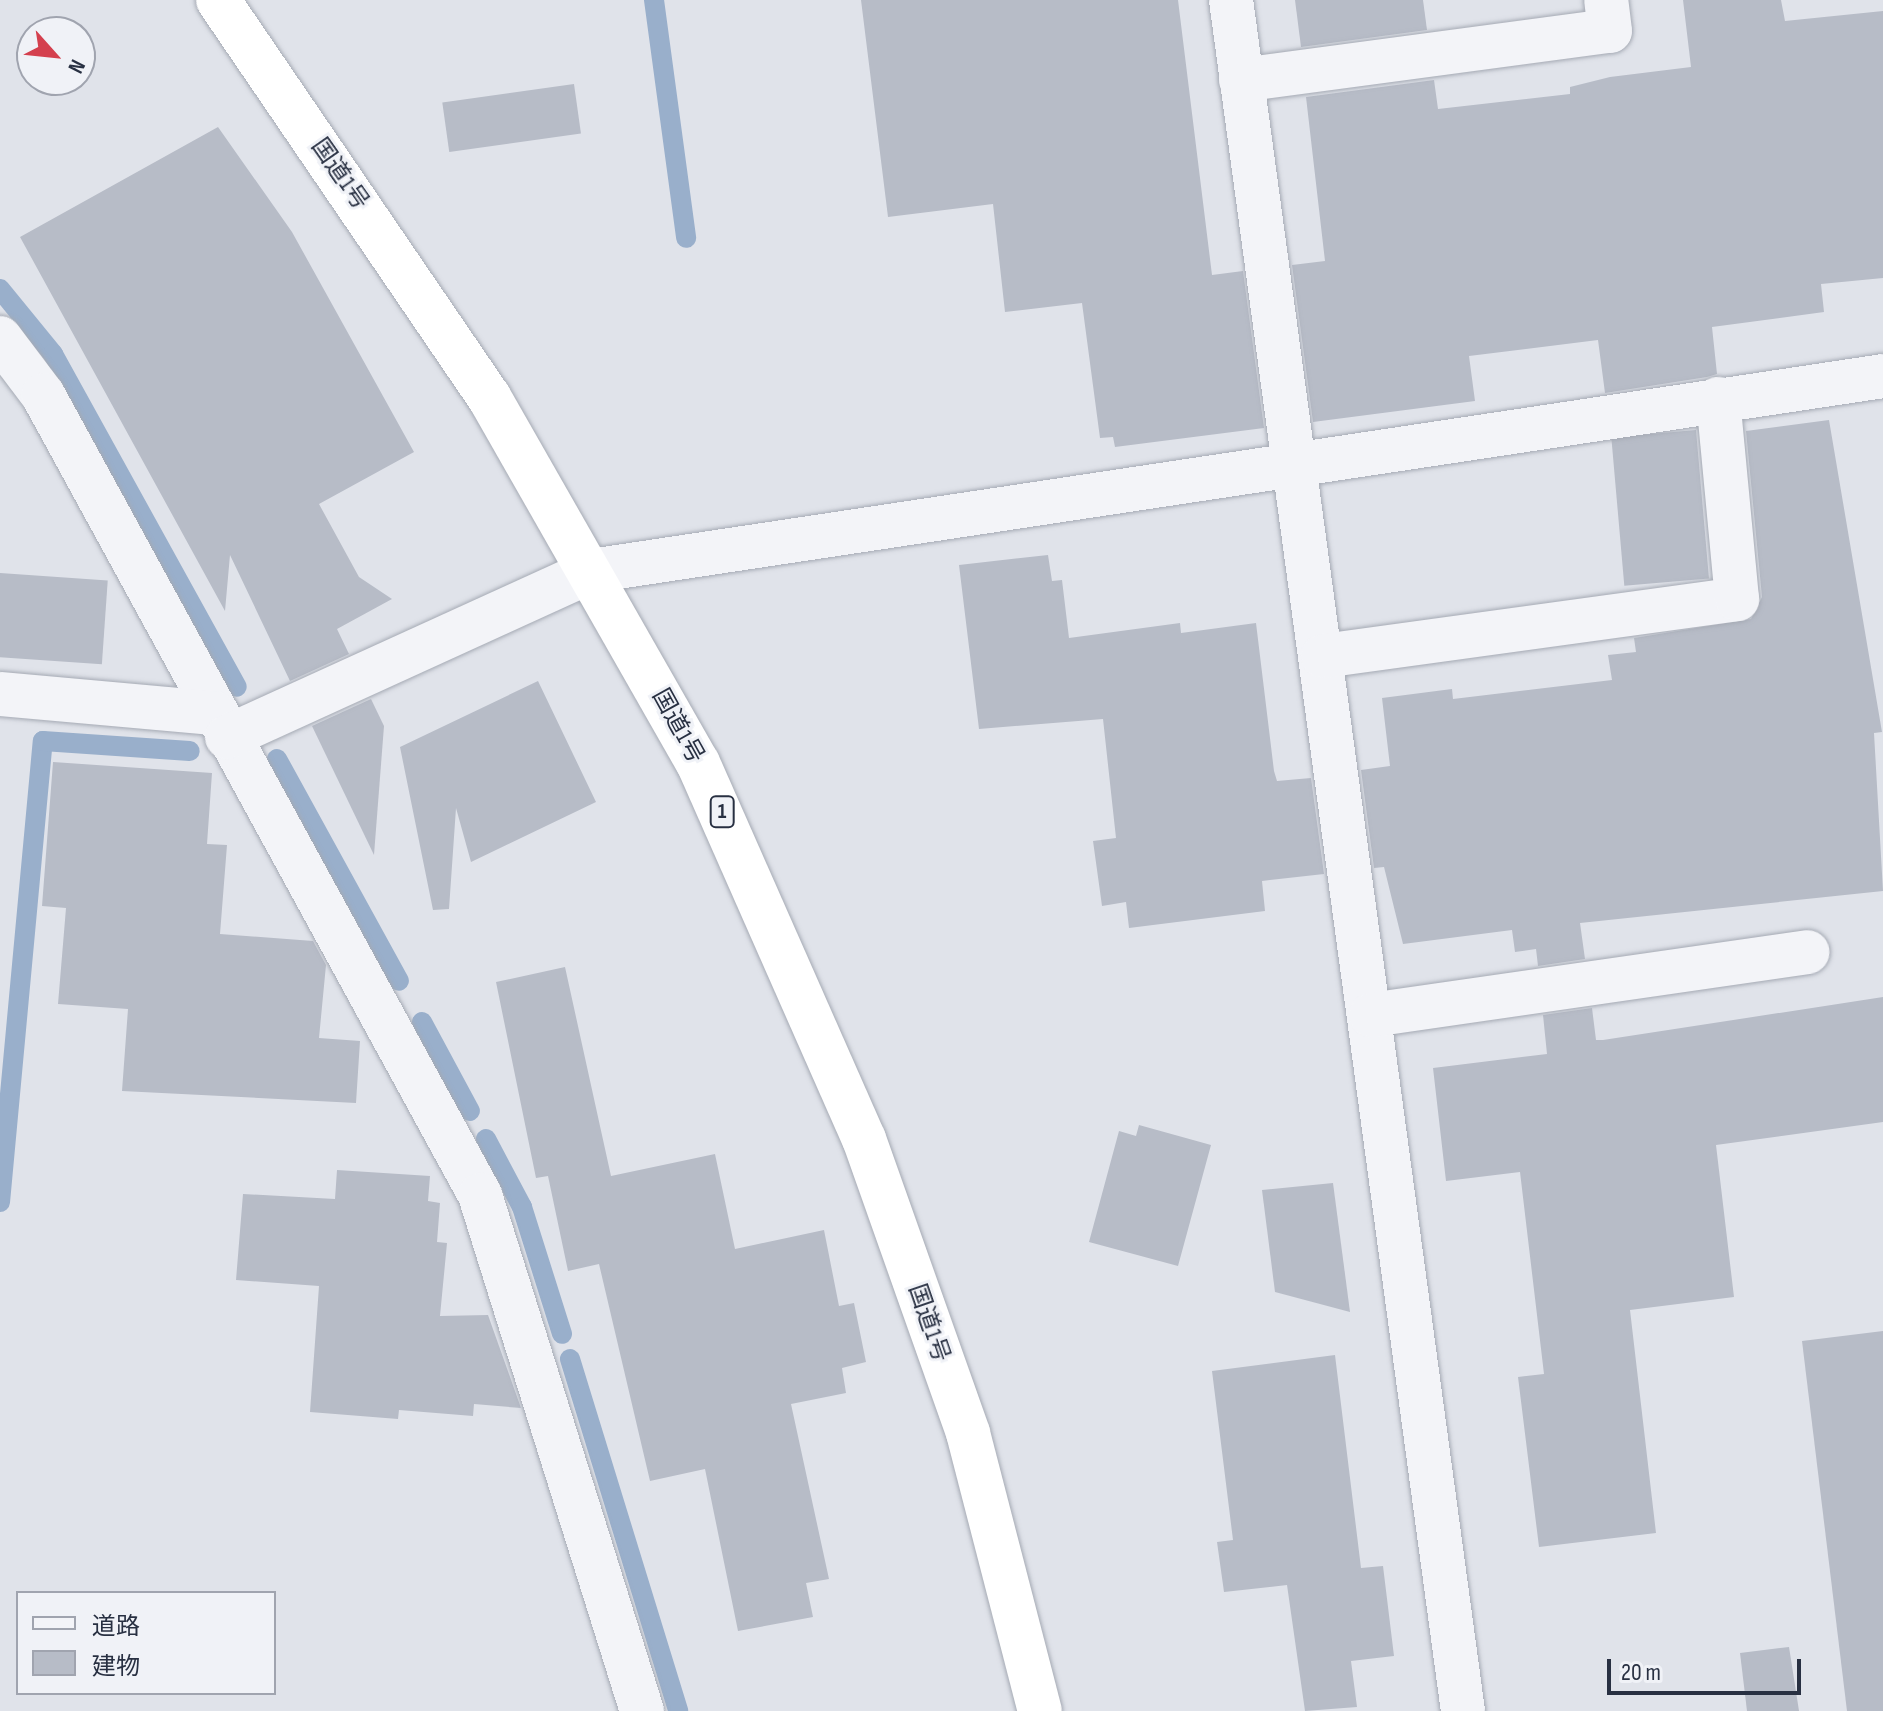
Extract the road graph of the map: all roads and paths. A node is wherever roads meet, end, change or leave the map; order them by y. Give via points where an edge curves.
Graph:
1 (218, 0) edge
2 (1231, 0) edge
3 (1606, 0) edge
4 (1241, 80) junction
5 (0, 338) edge
6 (1883, 376) edge
7 (1718, 399) junction
8 (1295, 459) junction
9 (591, 571) junction
10 (1323, 656) junction
11 (0, 694) edge
12 (220, 725) junction
13 (1807, 952) dead end
14 (1371, 1015) junction
15 (642, 1711) edge
16 (1040, 1711) edge
17 (1463, 1711) edge

1 - 9 highway, 国道1号 / 1 via 405,269
2 - 4 street
3 - 4 street via 1610,31
4 - 8 street
5 - 12 street via 43,395
6 - 7 street
7 - 8 street
7 - 10 street via 1737,599
8 - 9 street
8 - 10 street
9 - 12 street
9 - 16 highway, 国道1号 / 1 via 698,763 864,1139 968,1433
10 - 14 street
11 - 12 street
12 - 15 street via 480,1195
13 - 14 street
14 - 17 street

